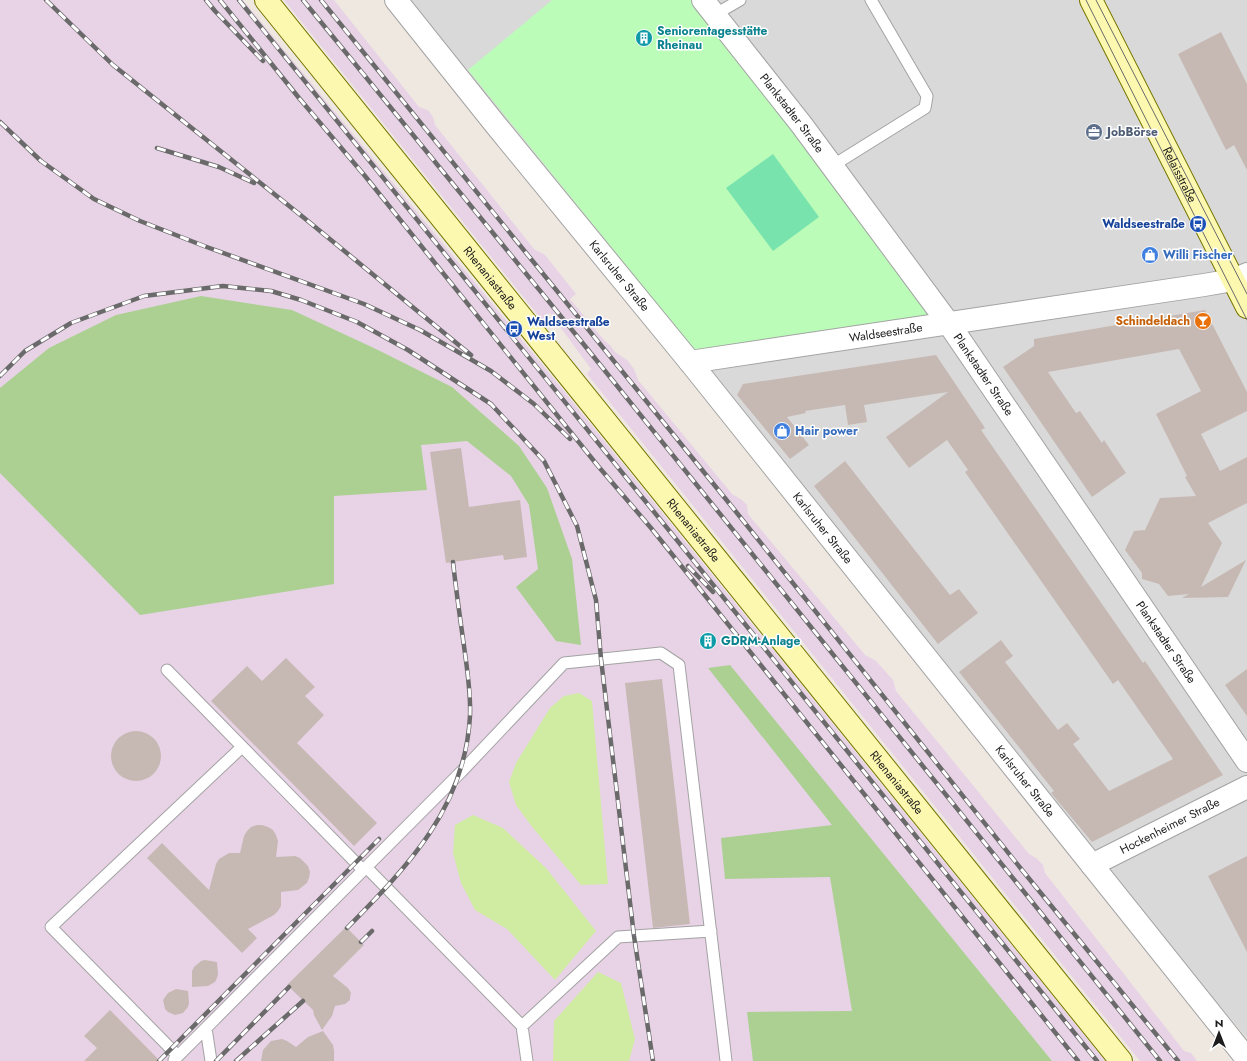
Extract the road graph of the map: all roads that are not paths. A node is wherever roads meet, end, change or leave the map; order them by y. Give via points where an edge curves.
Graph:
1 (266, 0) edge
2 (396, 0) edge
3 (740, 0) edge
4 (871, 0) edge
5 (1091, 0) edge
6 (708, 7) edge
7 (832, 166) junction
8 (1240, 277) edge
9 (1247, 308) edge
10 (948, 324) junction
11 (690, 362) junction
12 (167, 670) dead end
13 (242, 747) junction
14 (1247, 761) edge
15 (1247, 787) edge
16 (1092, 866) junction
17 (364, 868) junction
18 (711, 931) junction
19 (522, 1026) junction
20 (206, 1028) junction
21 (176, 1058) edge
22 (1247, 1059) edge
23 (211, 1061) edge
24 (527, 1061) edge
25 (726, 1061) edge
26 (1121, 1061) edge

1 - 26 street, Rhenaniastraße
2 - 11 street, Karlsruher Straße
3 - 6 lane
4 - 7 lane via 926,96 925,108
5 - 8 street, Relaisstraße
6 - 7 street, Plankstadter Straße
7 - 10 street, Plankstadter Straße
8 - 9 street, Relaisstraße
8 - 10 street, Waldseestraße
10 - 11 street, Waldseestraße
10 - 14 street, Plankstadter Straße
11 - 16 street, Karlsruher Straße
12 - 13 lane
13 - 17 lane
13 - 21 lane via 52,927
15 - 16 street, Hockenheimer Straße
16 - 22 street, Karlsruher Straße
17 - 18 lane via 461,772 564,662 661,653 679,665
17 - 19 lane
17 - 20 lane
18 - 19 lane via 618,937
18 - 25 lane
19 - 24 lane
20 - 21 lane
20 - 23 lane

